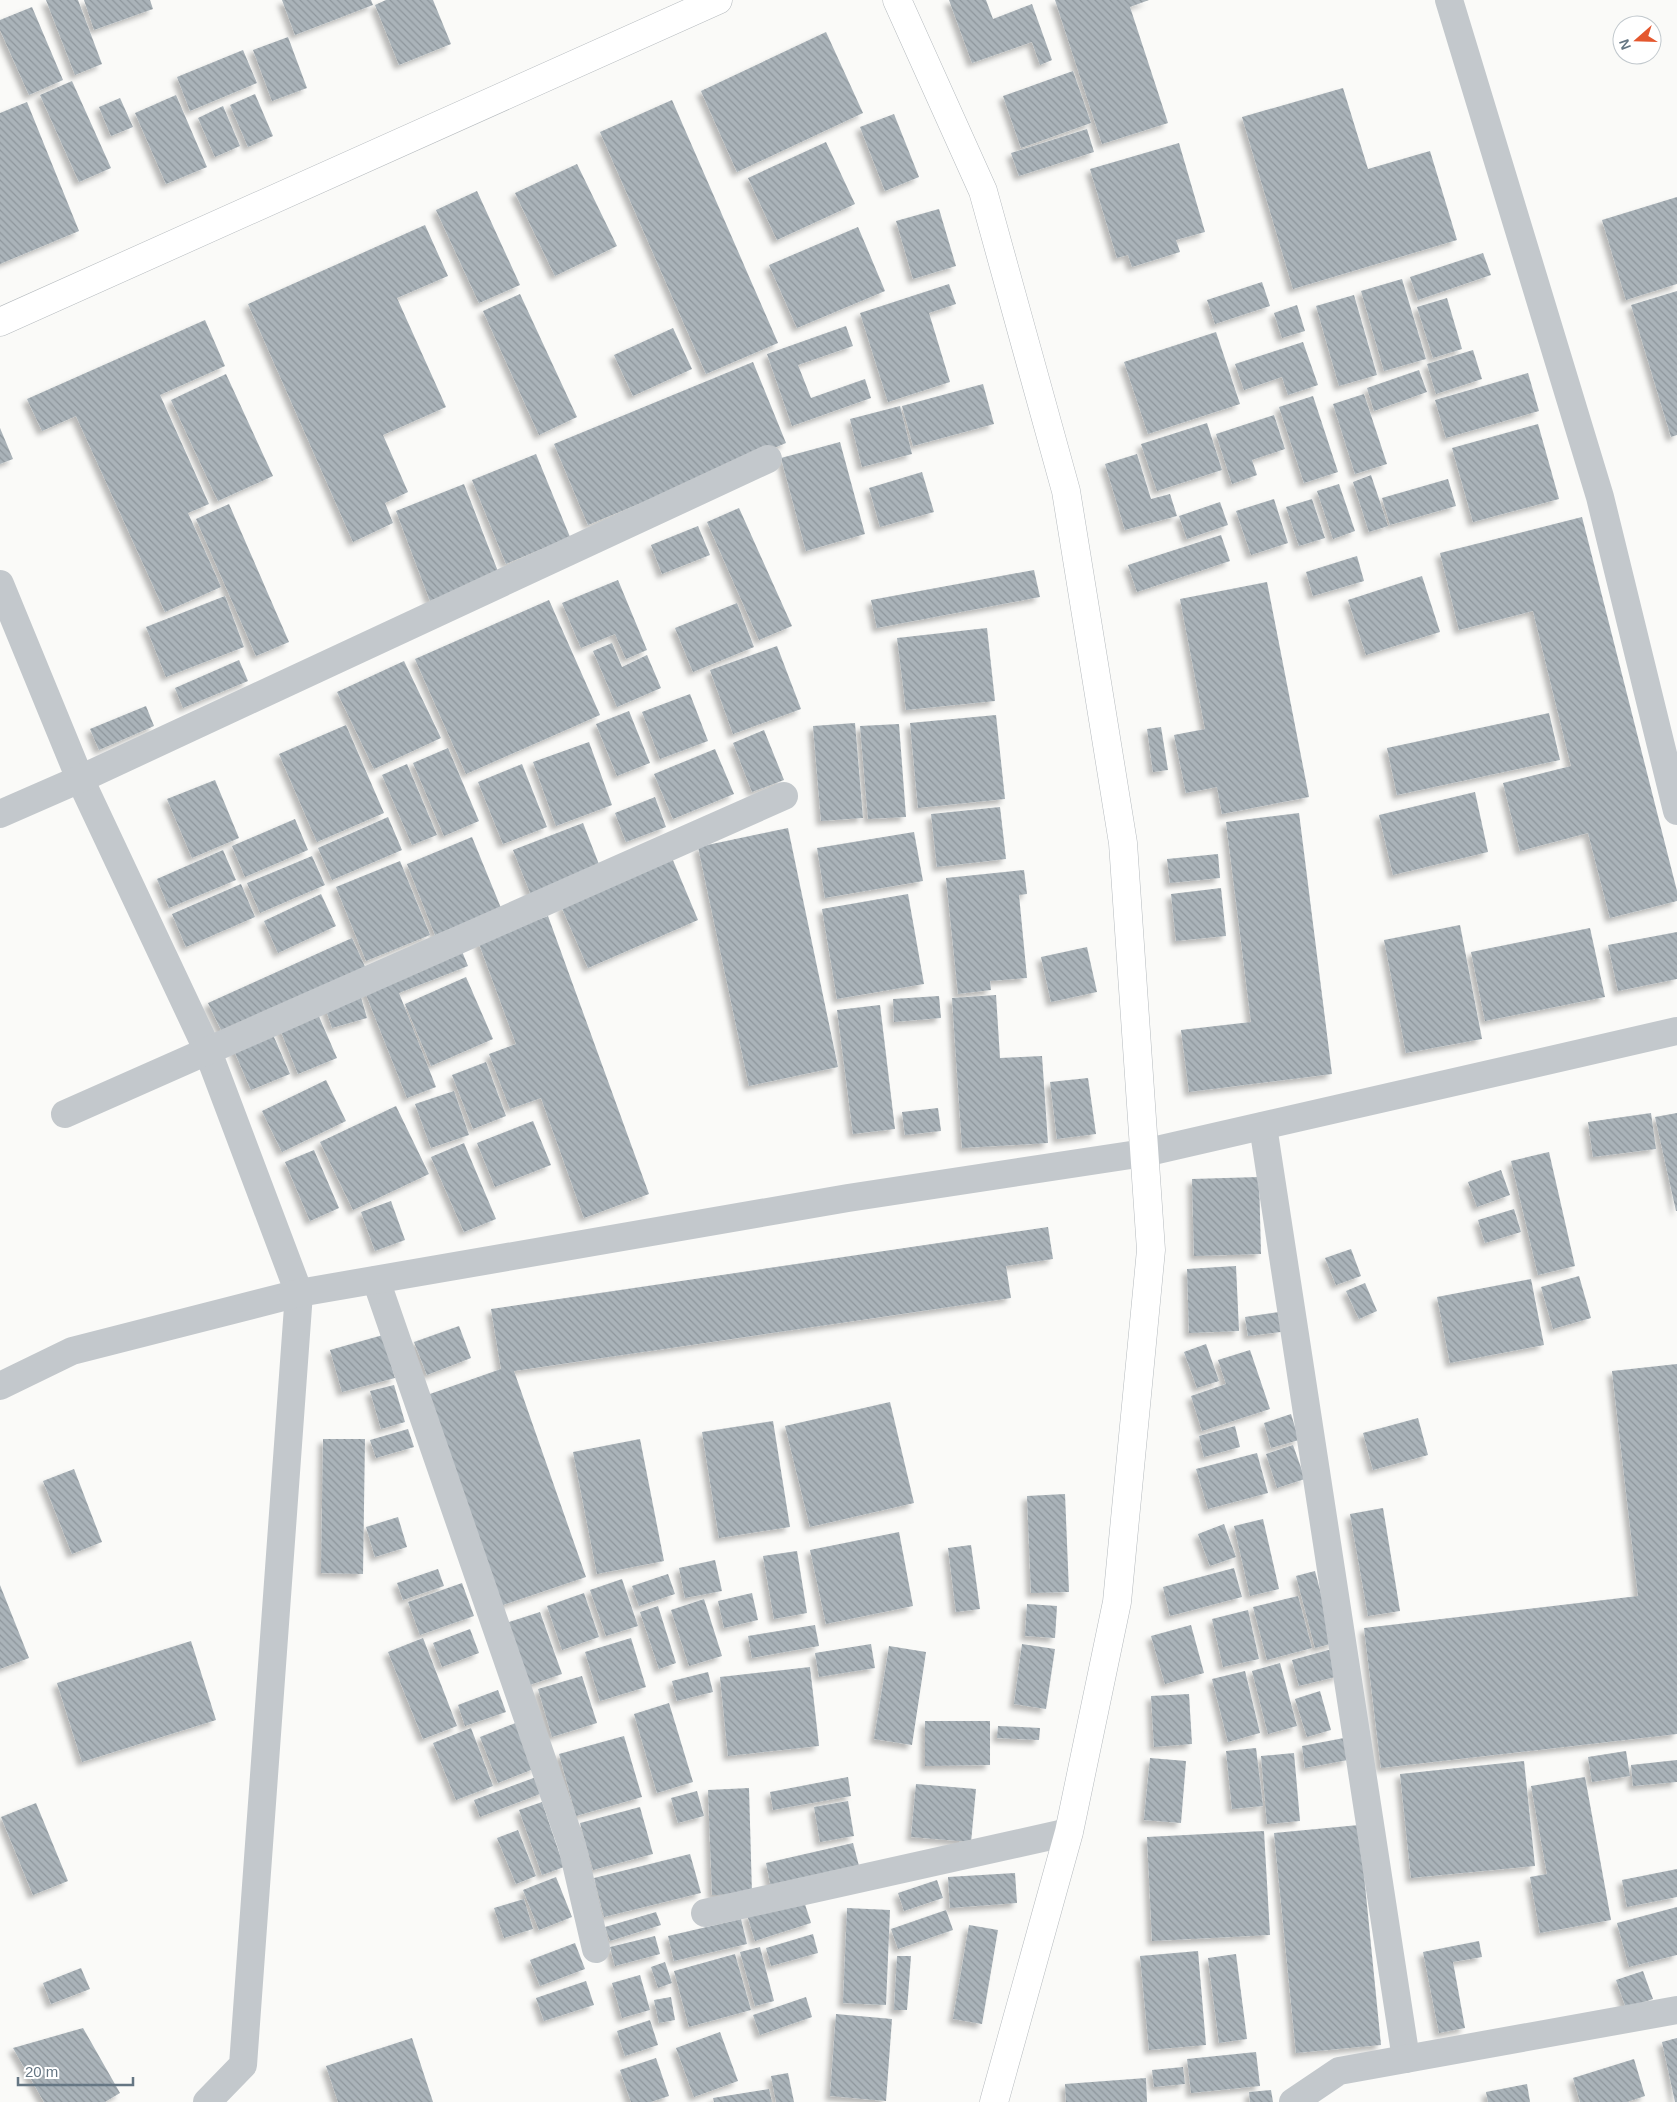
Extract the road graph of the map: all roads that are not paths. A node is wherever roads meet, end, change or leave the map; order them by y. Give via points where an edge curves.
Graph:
1 (718, 0) edge
2 (897, 0) edge
3 (1449, 0) edge
4 (0, 322) edge
5 (768, 459) dead end
6 (0, 584) edge
7 (80, 779) junction
8 (784, 796) dead end
9 (1677, 811) edge
10 (0, 814) edge
11 (1677, 1031) edge
12 (207, 1049) junction
13 (64, 1114) dead end
14 (1263, 1126) junction
15 (1144, 1153) junction
16 (376, 1280) junction
17 (299, 1293) junction
18 (0, 1386) edge
19 (1069, 1832) junction
20 (704, 1913) dead end
21 (596, 1949) dead end
22 (1677, 2010) edge
23 (1406, 2059) junction
24 (207, 2102) edge
25 (994, 2102) edge
26 (1293, 2102) edge

1 - 4 main road
2 - 15 main road via 983,192 1066,491 1123,843
3 - 9 street via 1600,497
5 - 7 street
6 - 7 street
7 - 10 street
7 - 12 street
8 - 12 street
11 - 14 street
12 - 13 street
12 - 17 street
14 - 15 street
14 - 23 street
15 - 16 street via 848,1198
15 - 19 main road via 1151,1250 1116,1602
16 - 17 street
16 - 21 street via 572,1846
17 - 18 street via 72,1351
17 - 24 street via 243,2065
19 - 20 street
19 - 25 main road
22 - 23 street
23 - 26 street via 1339,2071

